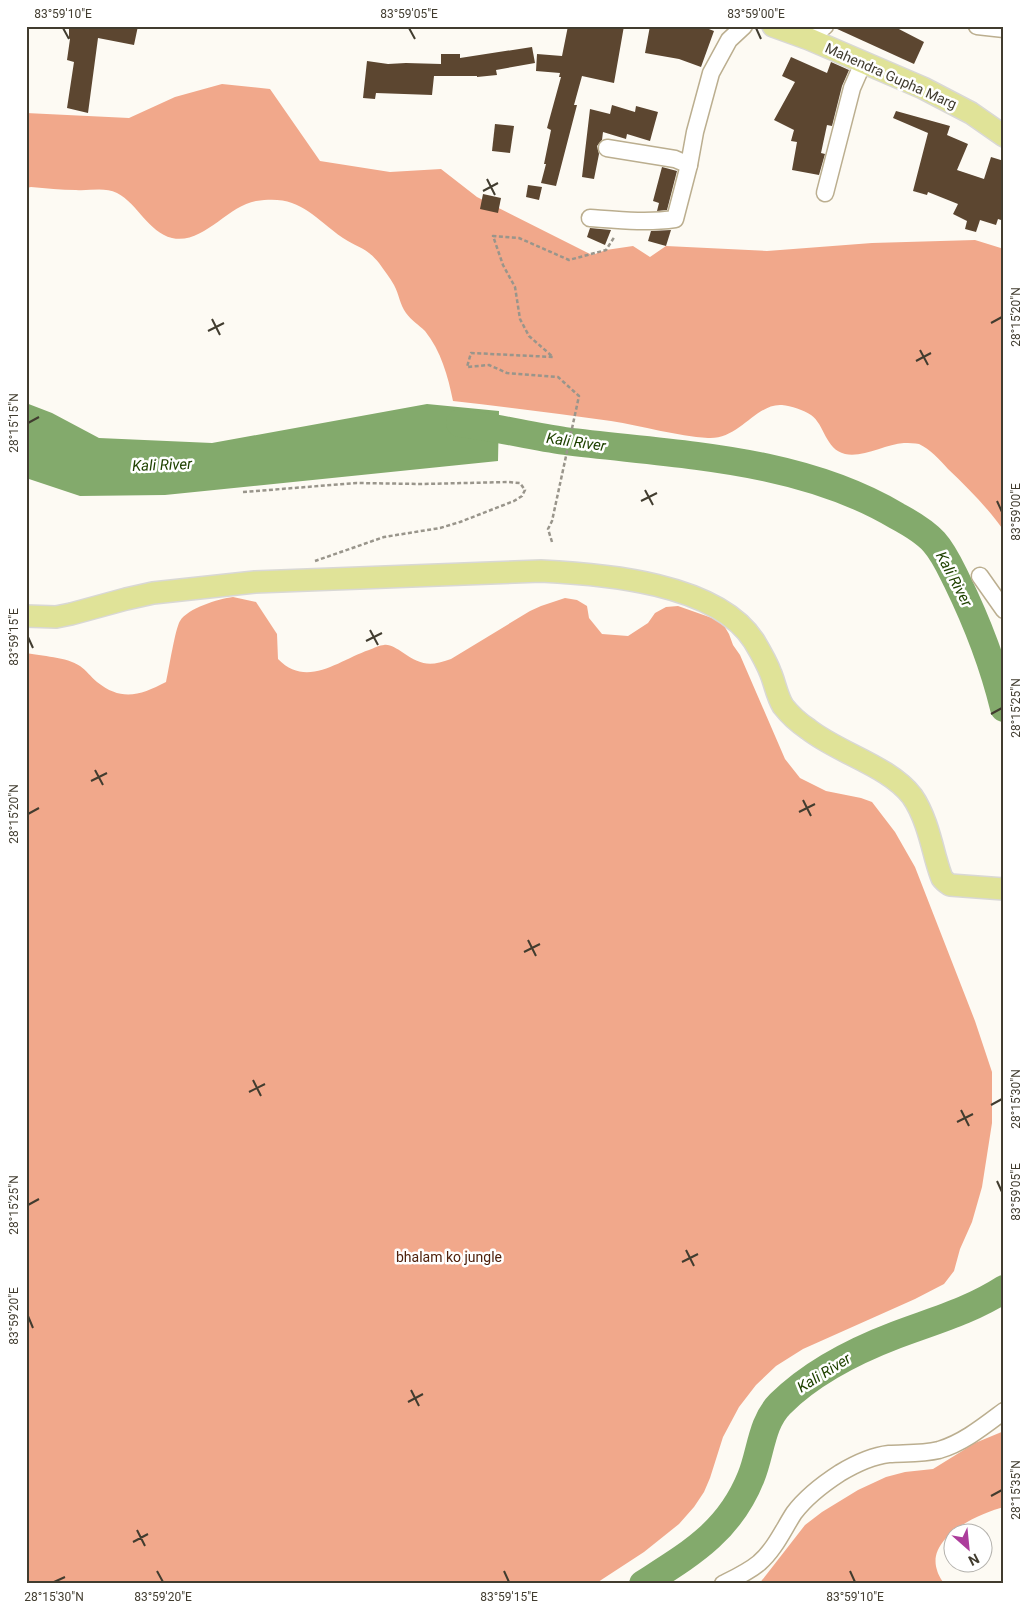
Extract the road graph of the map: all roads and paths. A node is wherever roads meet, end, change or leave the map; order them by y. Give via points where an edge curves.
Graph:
1 (744, 26) edge
2 (773, 26) edge
3 (977, 26) edge
4 (1004, 29) edge
5 (817, 33) edge
6 (863, 63) junction
7 (1004, 136) edge
8 (607, 148) dead end
9 (689, 165) junction
10 (825, 193) dead end
11 (590, 218) dead end
12 (621, 221) junction
13 (243, 492) dead end
14 (552, 542) dead end
15 (311, 562) dead end
16 (980, 576) dead end
17 (1004, 610) edge
18 (26, 616) edge
19 (1004, 889) edge
20 (1004, 1411) edge
21 (723, 1584) edge

1 - 9 street via 729,40 711,73
2 - 5 main road, Mahendra Gupha Marg
3 - 4 street
5 - 6 main road, Mahendra Gupha Marg
6 - 7 main road, Mahendra Gupha Marg via 972,113
6 - 10 street via 852,88
8 - 9 street via 675,159
9 - 12 street via 675,218
11 - 12 street
12 - 14 path via 606,250 569,260 519,238 493,236 514,287 520,319 529,336 553,357 471,353 467,367 489,365 507,373 558,377 579,396 548,530
13 - 15 path via 357,484 508,482 520,483 525,490 514,501 460,522 384,537
16 - 17 street
18 - 19 main road via 56,617 153,593 255,582 541,571 582,573 670,588 736,620 753,639 771,673 783,706 809,731 905,788 921,813 942,878 950,885
20 - 21 street via 979,1430 940,1450 877,1456 842,1472 805,1500 774,1547 758,1564

